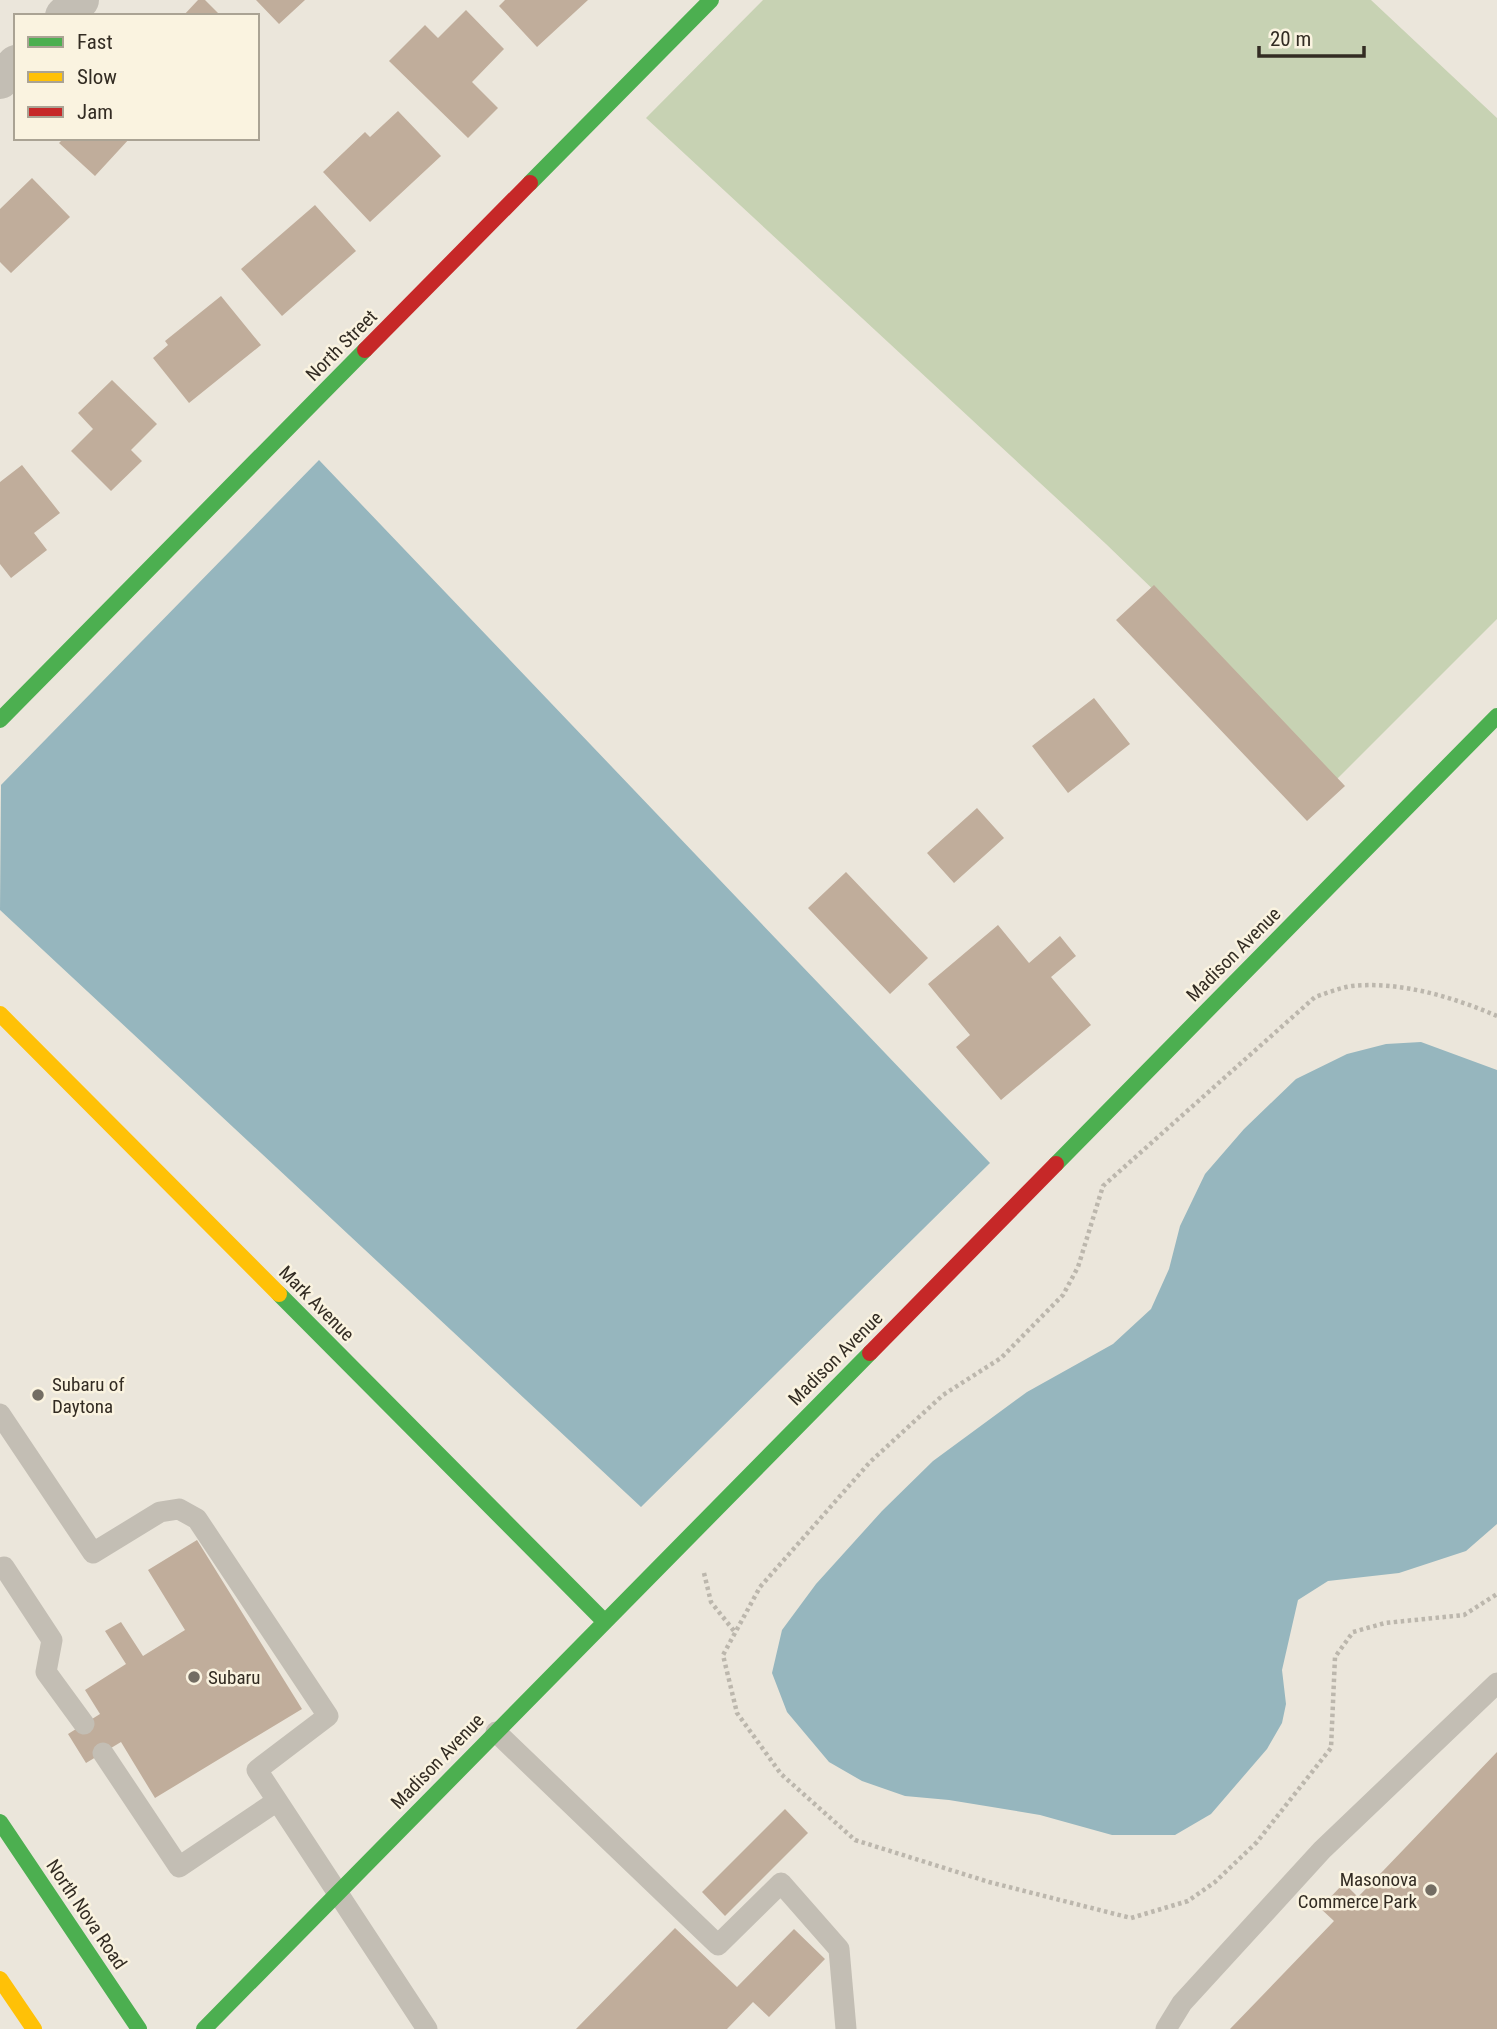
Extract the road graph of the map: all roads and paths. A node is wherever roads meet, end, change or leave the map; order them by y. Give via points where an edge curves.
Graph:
1 (80, 0) edge
2 (711, 0) edge
3 (66, 14) edge
4 (14, 66) edge
5 (0, 80) edge
6 (1497, 716) edge
7 (0, 720) edge
8 (0, 1014) edge
9 (1497, 1016) edge
10 (0, 1414) edge
11 (693, 1532) junction
12 (2, 1568) edge
13 (1497, 1594) edge
14 (604, 1620) junction
15 (734, 1632) junction
16 (1497, 1683) edge
17 (84, 1724) dead end
18 (496, 1731) junction
19 (103, 1753) dead end
20 (276, 1801) junction
21 (0, 1822) edge
22 (339, 1892) junction
23 (0, 1979) edge
24 (34, 2029) edge
25 (139, 2029) edge
26 (204, 2029) edge
27 (427, 2029) edge
28 (846, 2029) edge
29 (1166, 2029) edge

1 - 3 street
2 - 7 street, North Street
4 - 5 street
6 - 11 street, Madison Avenue
8 - 14 street, Mark Avenue
9 - 15 path via 1460,1000 1382,986 1350,986 1315,997 1103,1186 1078,1267 1063,1295 1001,1358 943,1395 870,1462 760,1587
10 - 20 lane via 93,1553 160,1512 179,1509 197,1520 328,1716 257,1770
11 - 14 street, Madison Avenue
11 - 15 path via 711,1602
12 - 17 lane via 52,1640 46,1672
13 - 15 path via 1464,1615 1385,1623 1353,1632 1335,1657 1331,1748 1256,1842 1215,1882 1188,1901 1131,1918 989,1882 855,1840 781,1774 737,1713 723,1655
14 - 18 street, Madison Avenue
16 - 29 lane via 1322,1850 1182,2003
18 - 22 street, Madison Avenue
18 - 28 lane via 718,1945 781,1883 839,1949
19 - 20 lane via 179,1867
20 - 22 lane
21 - 25 street, North Nova Road
22 - 26 street, Madison Avenue
22 - 27 lane
23 - 24 street

